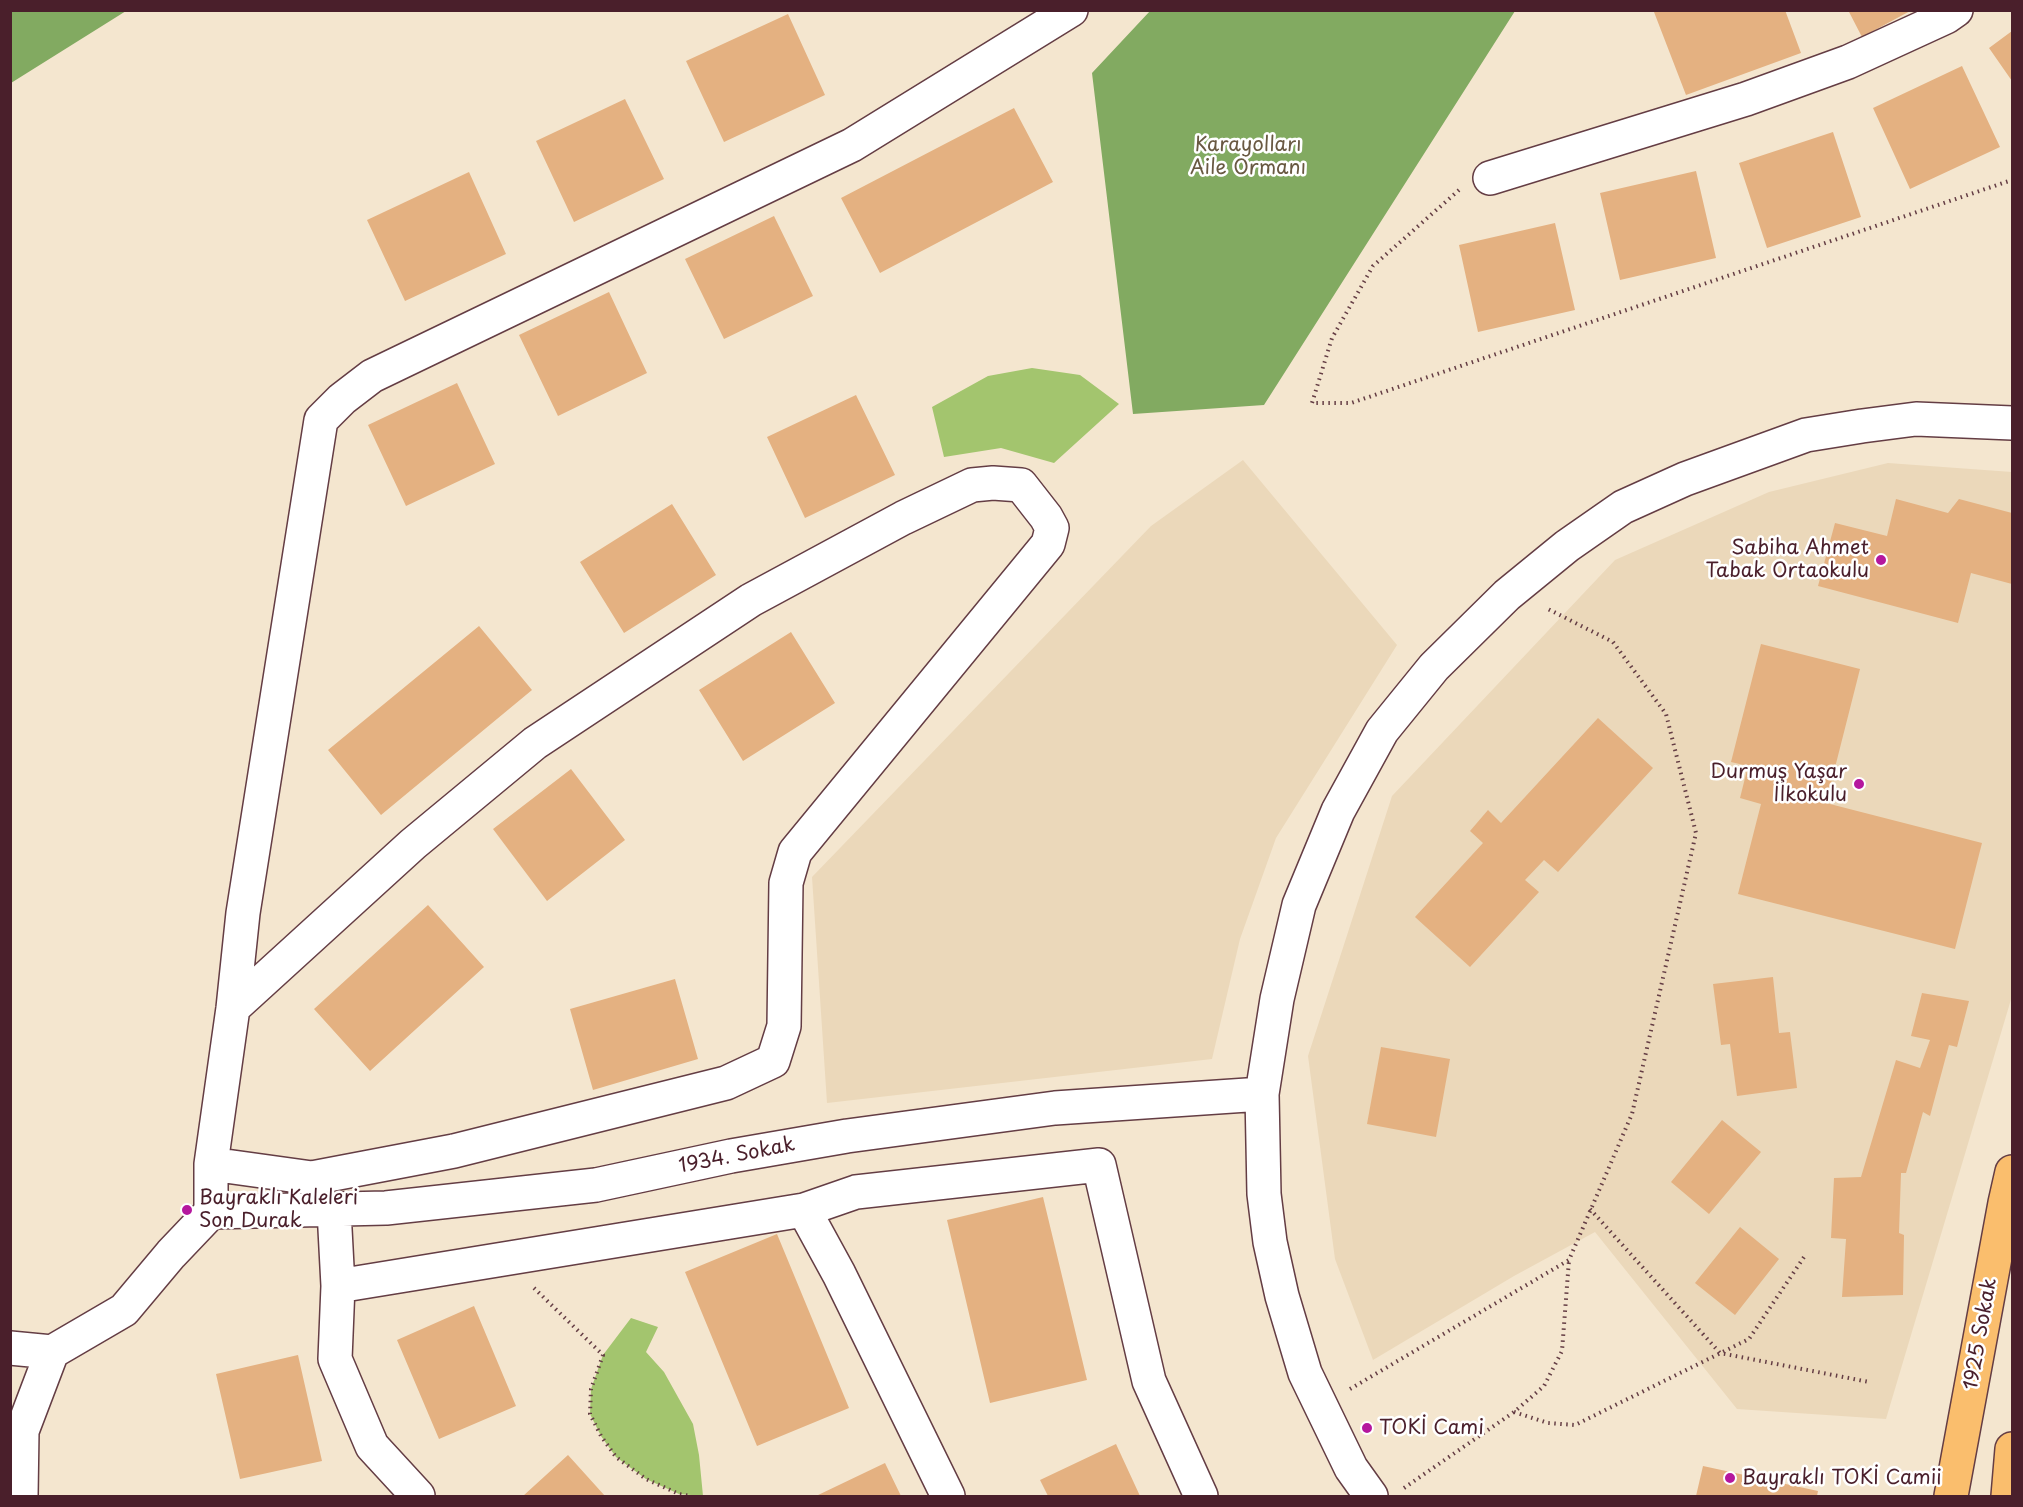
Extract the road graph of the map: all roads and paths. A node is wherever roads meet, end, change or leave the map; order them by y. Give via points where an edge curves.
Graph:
1 (1071, 10) edge
2 (1956, 10) edge
3 (1490, 178) joint
4 (2013, 180) edge
5 (2013, 423) edge
6 (1554, 611) dead end
7 (233, 1008) junction
8 (1262, 1094) junction
9 (211, 1164) junction
10 (2013, 1172) edge
11 (804, 1209) junction
12 (1590, 1209) junction
13 (334, 1210) junction
14 (211, 1212) junction
15 (1806, 1254) dead end
16 (503, 1259) junction
17 (1569, 1260) junction
18 (338, 1286) junction
19 (10, 1348) edge
20 (52, 1352) junction
21 (1720, 1353) junction
22 (1869, 1382) dead end
23 (1321, 1407) junction
24 (1514, 1412) junction
25 (2013, 1449) edge
26 (1386, 1493) edge
27 (21, 1497) edge
28 (418, 1497) edge
29 (691, 1497) edge
30 (948, 1497) edge
31 (1201, 1497) edge
32 (1951, 1497) edge
33 (2008, 1497) edge

1 - 7 street via 852,145 372,376 321,420 243,913
2 - 3 street via 1848,62 1746,99
3 - 4 path via 1463,186 1373,266 1332,338 1312,403 1352,403
5 - 8 street via 1916,419 1806,435 1685,479 1623,507 1510,592 1434,667 1382,731 1338,812 1299,905 1277,999
6 - 12 path via 1612,642 1666,714 1696,833 1632,1114
7 - 9 street
7 - 9 street via 413,844 535,743 751,600 972,485 1021,485 1046,517 1052,528 1048,544 795,852 786,883 784,1026 773,1061 726,1083 454,1151 312,1178
8 - 13 street, 1934. Sokak via 1055,1108 824,1140 596,1185
8 - 23 street via 1264,1194 1270,1242 1305,1373
9 - 14 street
10 - 32 main road, 1925 Sokak
11 - 16 street
11 - 30 street
11 - 31 street via 856,1192 1099,1164 1149,1381
12 - 17 path
12 - 21 path
13 - 14 street, 1934. Sokak
13 - 18 street
14 - 20 street via 124,1310
15 - 21 path via 1749,1338
16 - 18 street
16 - 29 path via 603,1355 591,1389 590,1414 615,1457 646,1479
17 - 23 path
17 - 24 path via 1562,1351 1544,1386
18 - 28 street via 335,1359 372,1446
19 - 20 street
20 - 27 street via 22,1431
21 - 22 path
21 - 24 path via 1575,1425 1548,1423
23 - 26 street via 1351,1468
24 - 26 path
25 - 33 main road

